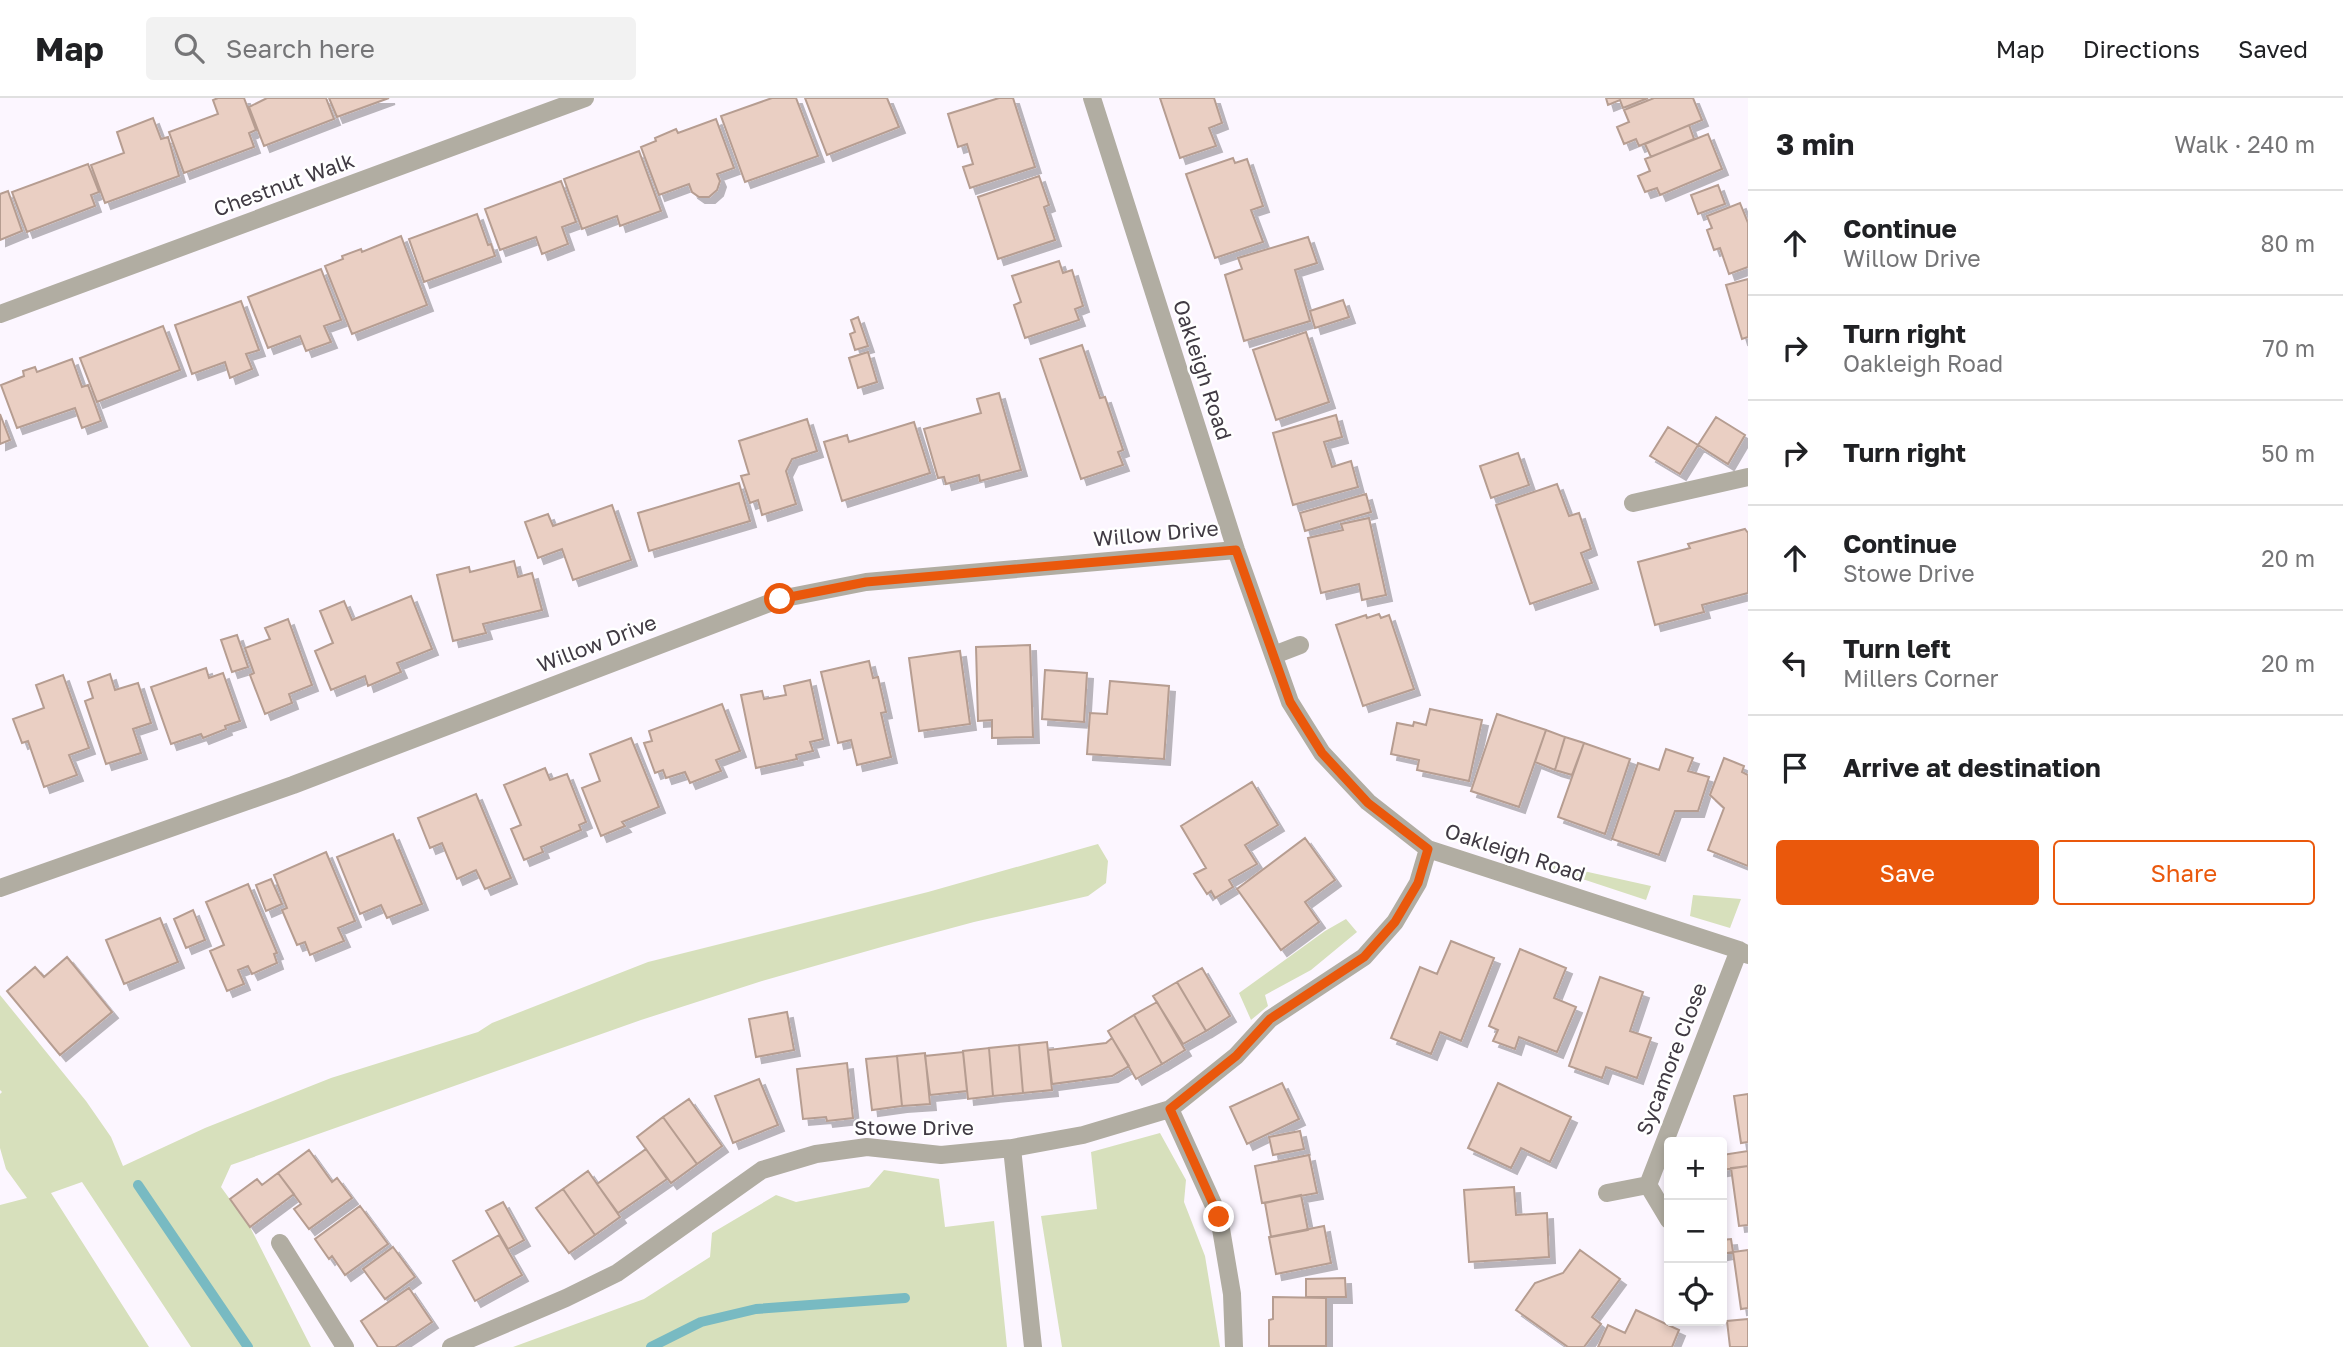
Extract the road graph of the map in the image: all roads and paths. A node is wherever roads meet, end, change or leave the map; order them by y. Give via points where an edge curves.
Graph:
1 (585, 98) edge
2 (1091, 98) edge
3 (0, 314) edge
4 (1748, 477) edge
5 (1633, 503) dead end
6 (1236, 550) junction
7 (1300, 645) dead end
8 (1274, 655) junction
9 (1428, 849) junction
10 (0, 888) edge
11 (1744, 952) edge
12 (1170, 1109) junction
13 (1012, 1148) junction
14 (1648, 1185) junction
15 (1607, 1193) dead end
16 (1664, 1212) edge
17 (280, 1243) dead end
18 (345, 1347) edge
19 (451, 1347) edge
20 (1033, 1347) edge
21 (1234, 1347) edge

1 - 3 street, Chestnut Walk
2 - 6 street, Oakleigh Road
4 - 5 street
6 - 8 street, Oakleigh Road
6 - 10 street, Willow Drive via 866,582 780,599 293,785
7 - 8 street
8 - 9 street, Oakleigh Road via 1290,702 1322,753 1368,803
9 - 11 street, Oakleigh Road
9 - 12 street, Stowe Drive via 1418,883 1395,922 1364,957 1270,1019 1236,1056
11 - 14 street, Sycamore Close
12 - 13 street, Stowe Drive via 1083,1135
12 - 21 street via 1219,1217 1232,1294
13 - 19 street, Stowe Drive via 941,1155 867,1147 816,1154 762,1170 617,1273
13 - 20 street
14 - 15 street
14 - 16 street
17 - 18 street

